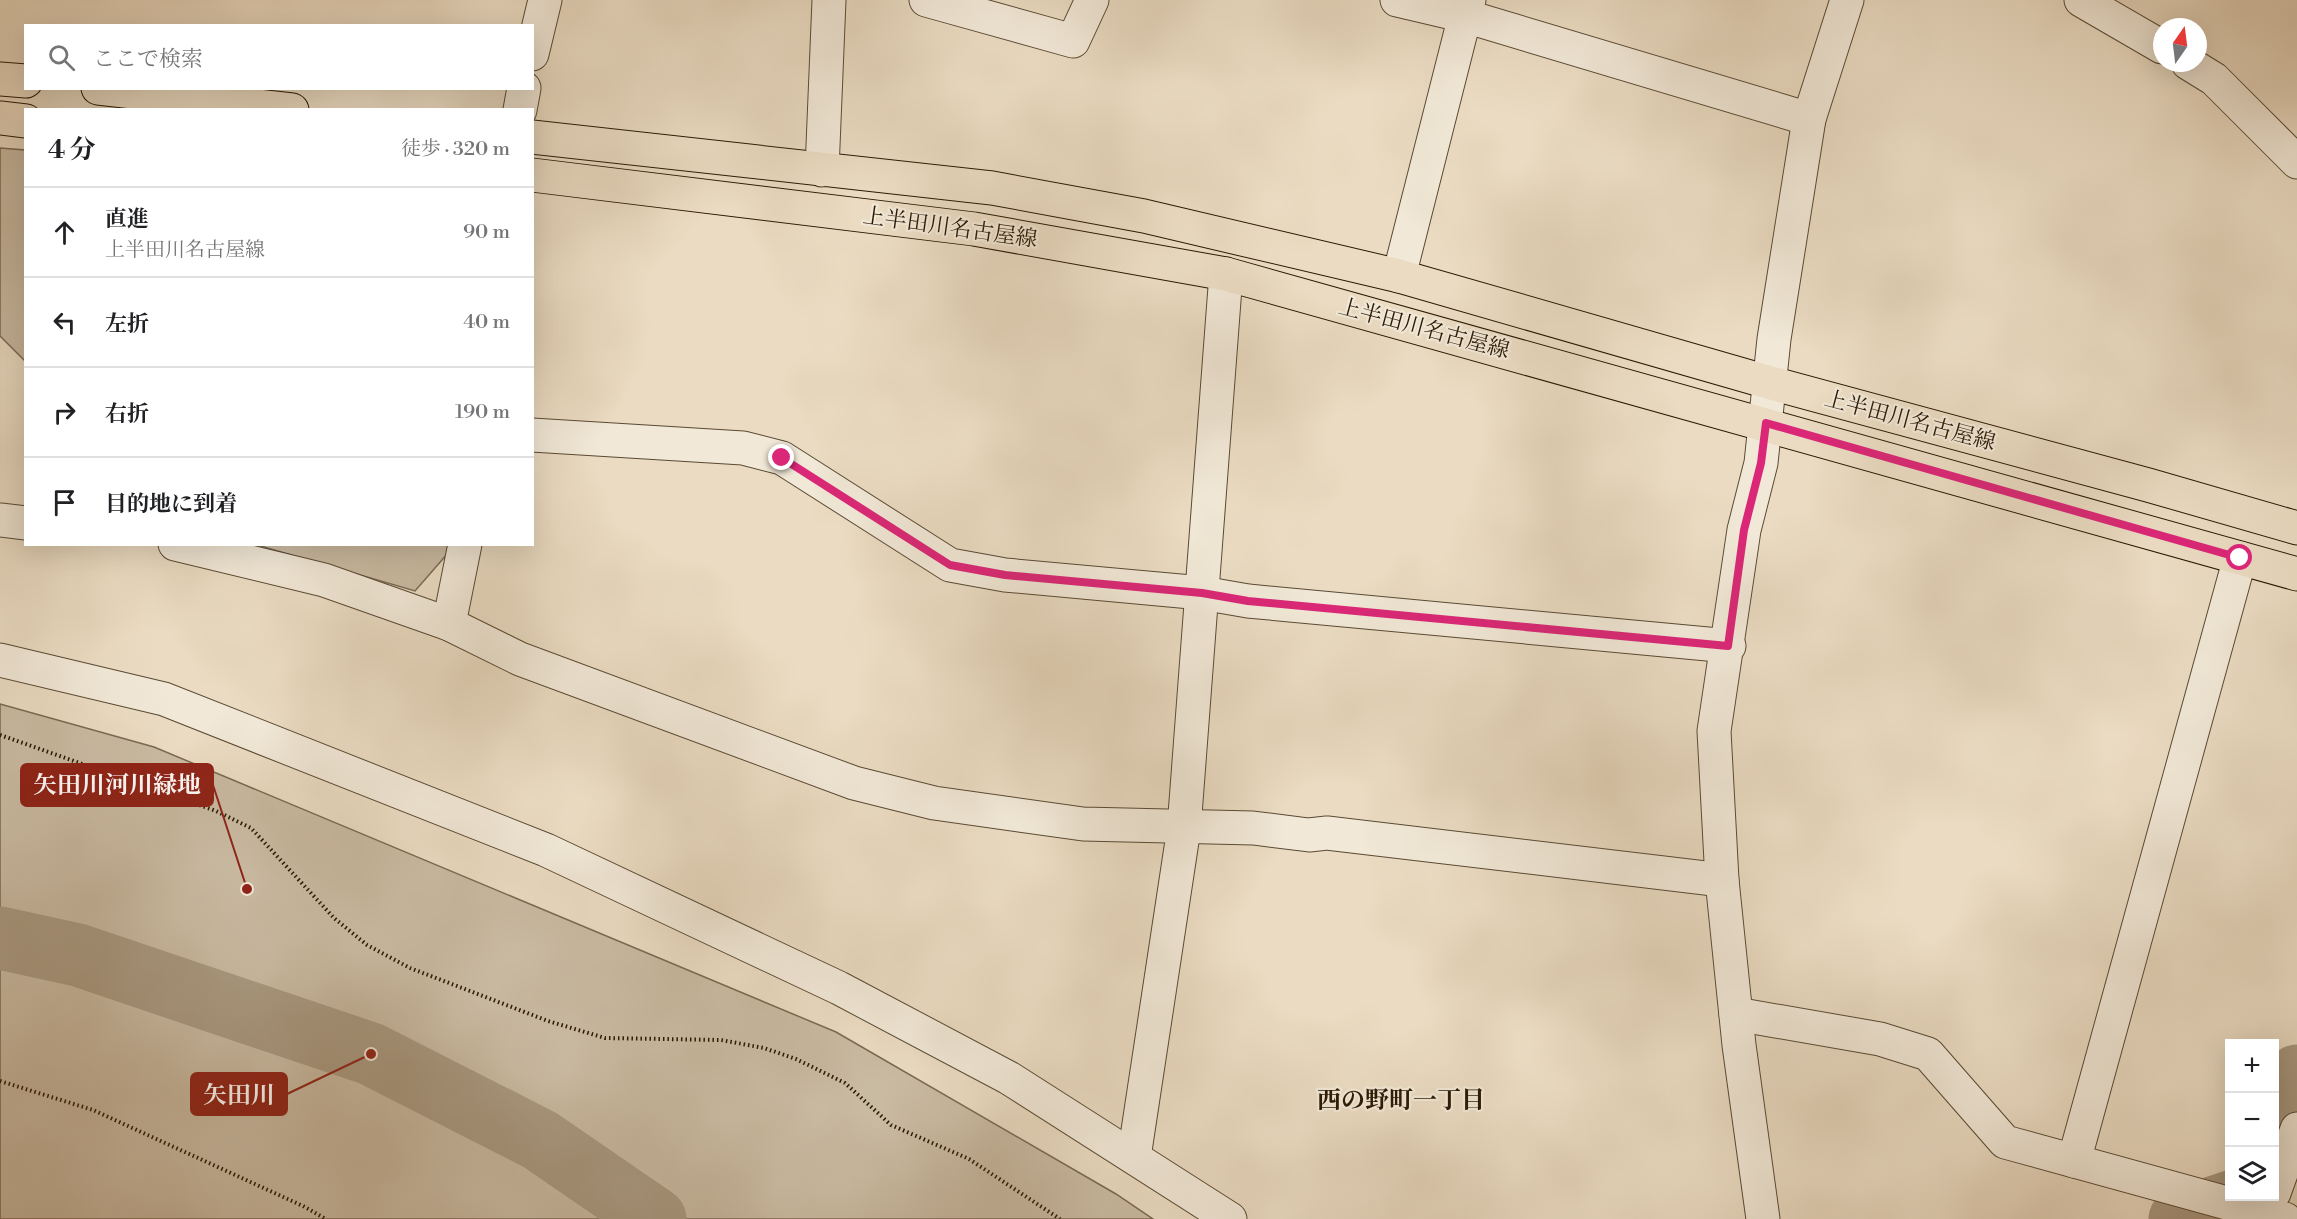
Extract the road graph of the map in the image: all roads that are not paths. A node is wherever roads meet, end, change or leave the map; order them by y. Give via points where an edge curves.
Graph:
1 (545, 0) edge
2 (829, 0) edge
3 (926, 0) edge
4 (1092, 0) edge
5 (1397, 0) edge
6 (1847, 0) edge
7 (2081, 0) edge
8 (1467, 8) edge
9 (2153, 42) edge
10 (534, 46) edge
11 (2203, 72) edge
12 (0, 79) edge
13 (24, 81) edge
14 (116, 90) edge
15 (524, 90) edge
16 (274, 108) edge
17 (520, 108) edge
18 (0, 118) edge
19 (1809, 119) junction
20 (24, 121) edge
21 (534, 137) edge
22 (2297, 162) edge
23 (822, 170) junction
24 (534, 176) edge
25 (1226, 274) junction
26 (1400, 276) junction
27 (1771, 384) junction
28 (1766, 423) junction
29 (534, 435) edge
30 (0, 520) edge
31 (24, 523) edge
32 (2297, 528) edge
33 (183, 546) edge
34 (465, 546) edge
35 (2240, 558) junction
36 (2297, 574) edge
37 (1202, 593) junction
38 (449, 624) junction
39 (1728, 646) junction
40 (0, 660) edge
41 (1184, 828) junction
42 (1722, 880) junction
43 (1736, 1014) junction
44 (2297, 1129) edge
45 (1134, 1157) junction
46 (2074, 1161) junction
47 (2268, 1208) edge
48 (1230, 1219) edge
49 (1763, 1219) edge

1 - 10 street
2 - 23 street
3 - 4 street via 1073,41
5 - 8 street
6 - 19 street
7 - 9 street
8 - 19 street
8 - 26 street
11 - 22 street
12 - 13 main road
14 - 16 main road
15 - 17 street
18 - 20 main road
19 - 27 street via 1774,339
21 - 23 main road, 上半田川名古屋線
23 - 26 main road, 上半田川名古屋線 via 993,188 1144,216
24 - 25 main road, 上半田川名古屋線 via 974,229
25 - 28 main road, 上半田川名古屋線
25 - 37 street
26 - 27 main road, 上半田川名古屋線
27 - 28 street
27 - 32 main road, 上半田川名古屋線
28 - 35 main road, 上半田川名古屋線
28 - 39 street via 1761,463 1744,530
29 - 37 street via 743,448 782,458 950,565 1005,575
30 - 31 street
33 - 38 street via 324,580
34 - 38 street
35 - 36 main road, 上半田川名古屋線
35 - 46 street
37 - 39 street via 1248,601
37 - 41 street
38 - 41 street via 520,659 854,783 934,804 1083,824
39 - 42 street via 1714,731
40 - 45 street via 164,699 546,850 839,988 1009,1078
41 - 42 street via 1327,833
41 - 45 street
42 - 43 street
43 - 46 street via 1880,1039 1928,1054 2005,1142
43 - 49 street
44 - 47 street
45 - 48 street
46 - 47 street

